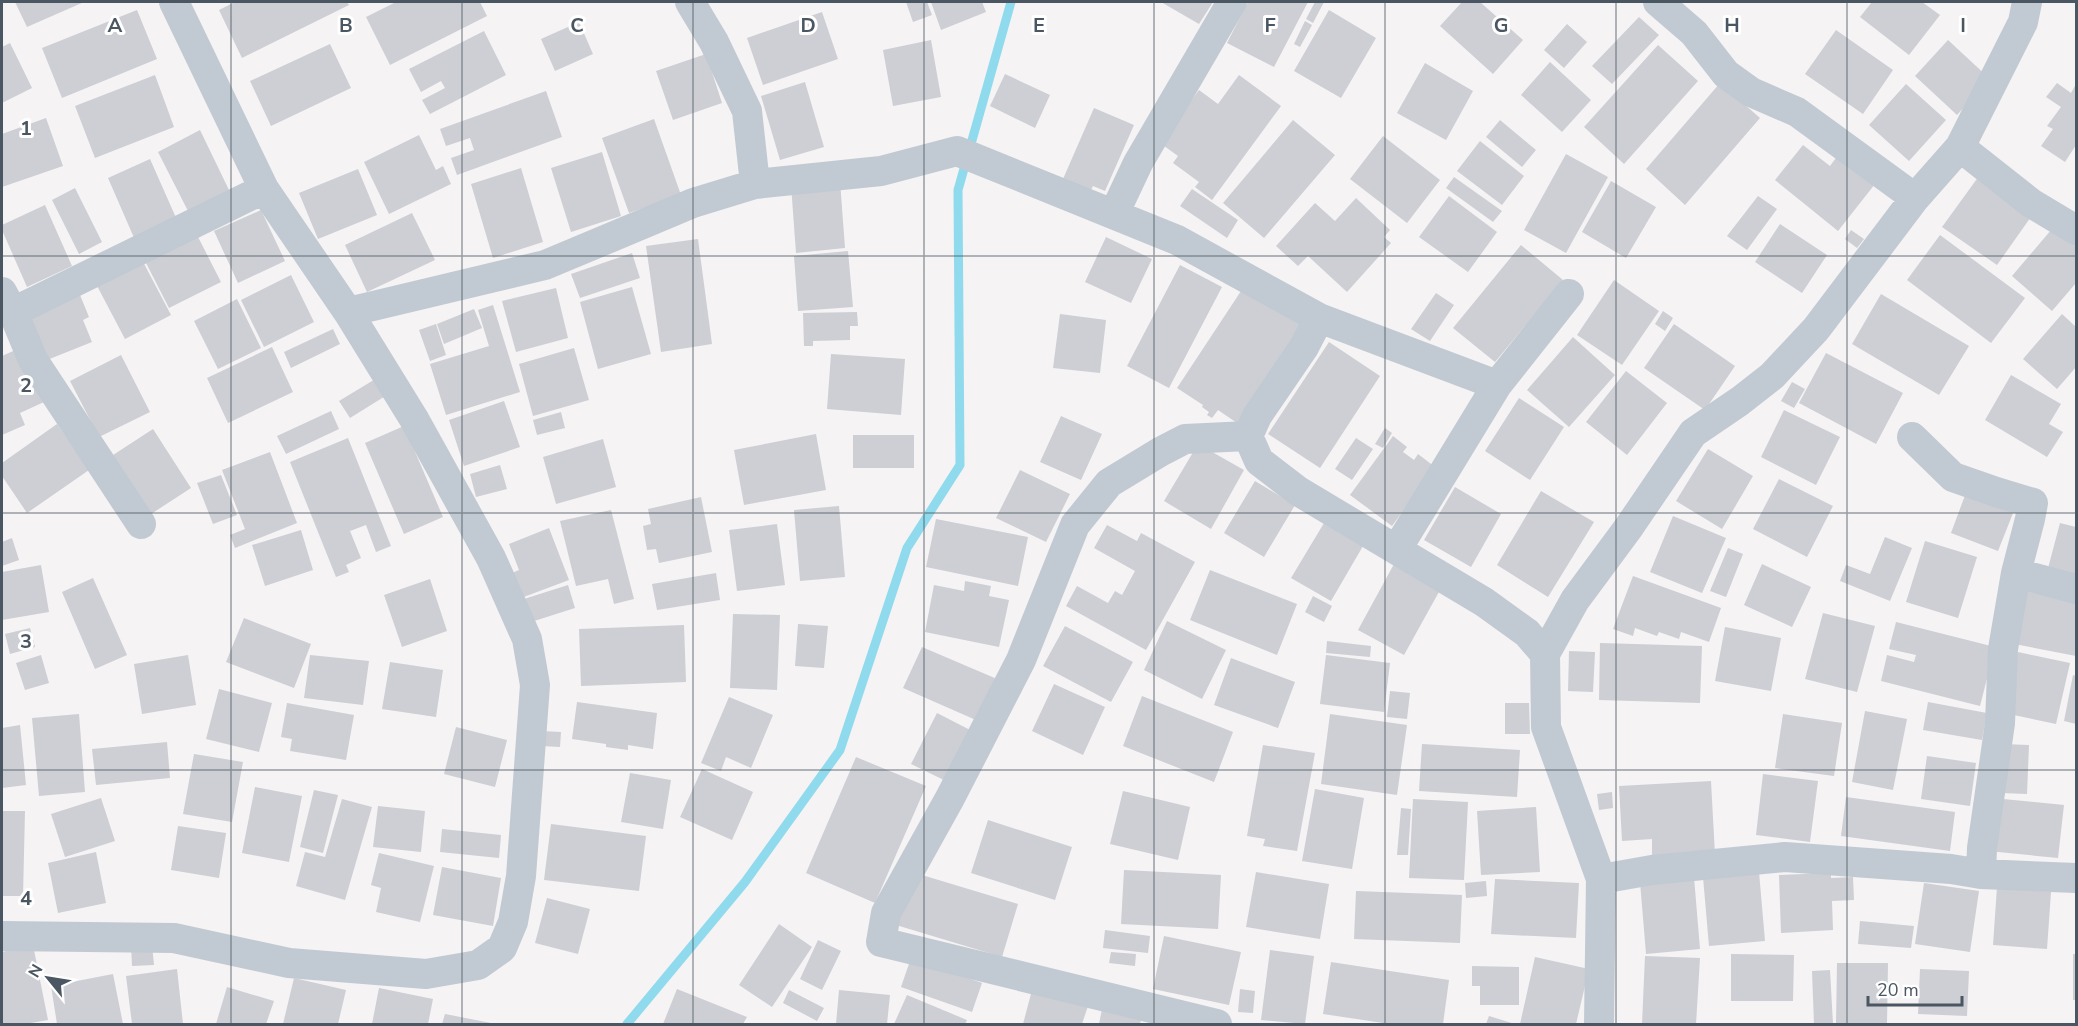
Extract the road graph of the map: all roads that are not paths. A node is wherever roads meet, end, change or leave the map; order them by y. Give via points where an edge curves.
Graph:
1 (174, 2) edge
2 (690, 2) edge
3 (1232, 2) edge
4 (1658, 2) edge
5 (2027, 2) edge
6 (1960, 147) junction
7 (755, 184) junction
8 (264, 189) junction
9 (1915, 198) junction
10 (1114, 214) junction
11 (2076, 230) edge
12 (1569, 294) dead end
13 (7, 302) edge
14 (348, 312) junction
15 (1319, 318) junction
16 (1497, 385) junction
17 (1248, 436) junction
18 (1912, 437) dead end
19 (141, 524) dead end
20 (1397, 549) junction
21 (2016, 573) junction
22 (2076, 589) edge
23 (1545, 654) junction
24 (1981, 874) junction
25 (2076, 878) edge
26 (1601, 879) junction
27 (2, 936) edge
28 (1217, 1024) edge
29 (1599, 1024) edge

1 - 8 street
2 - 7 street via 747,111
3 - 10 street via 1138,163
4 - 9 street via 1694,33 1726,74 1751,92 1797,112
5 - 6 street via 2023,22
6 - 9 street
6 - 11 street via 2031,203
7 - 10 street via 882,171 966,154
7 - 14 street via 693,203 545,265
8 - 13 street
8 - 14 street
9 - 23 street via 1816,329 1772,376 1693,433 1575,600
10 - 15 street via 1178,240
12 - 16 street
13 - 19 street via 33,360
14 - 27 street via 414,419 491,558 527,639 534,685 521,876 513,922 502,948 478,966 426,974 289,963 174,938
15 - 16 street
15 - 17 street
16 - 20 street
17 - 20 street via 1259,461 1298,491
17 - 28 street via 1185,439 1109,483 1075,525 1021,660 886,913 881,942
18 - 21 street via 1953,477 2033,503
20 - 23 street via 1493,608 1527,633
21 - 22 street
21 - 24 street via 2003,648 2000,723
23 - 26 street via 1546,727
24 - 25 street
24 - 26 street via 1785,857
26 - 29 street

